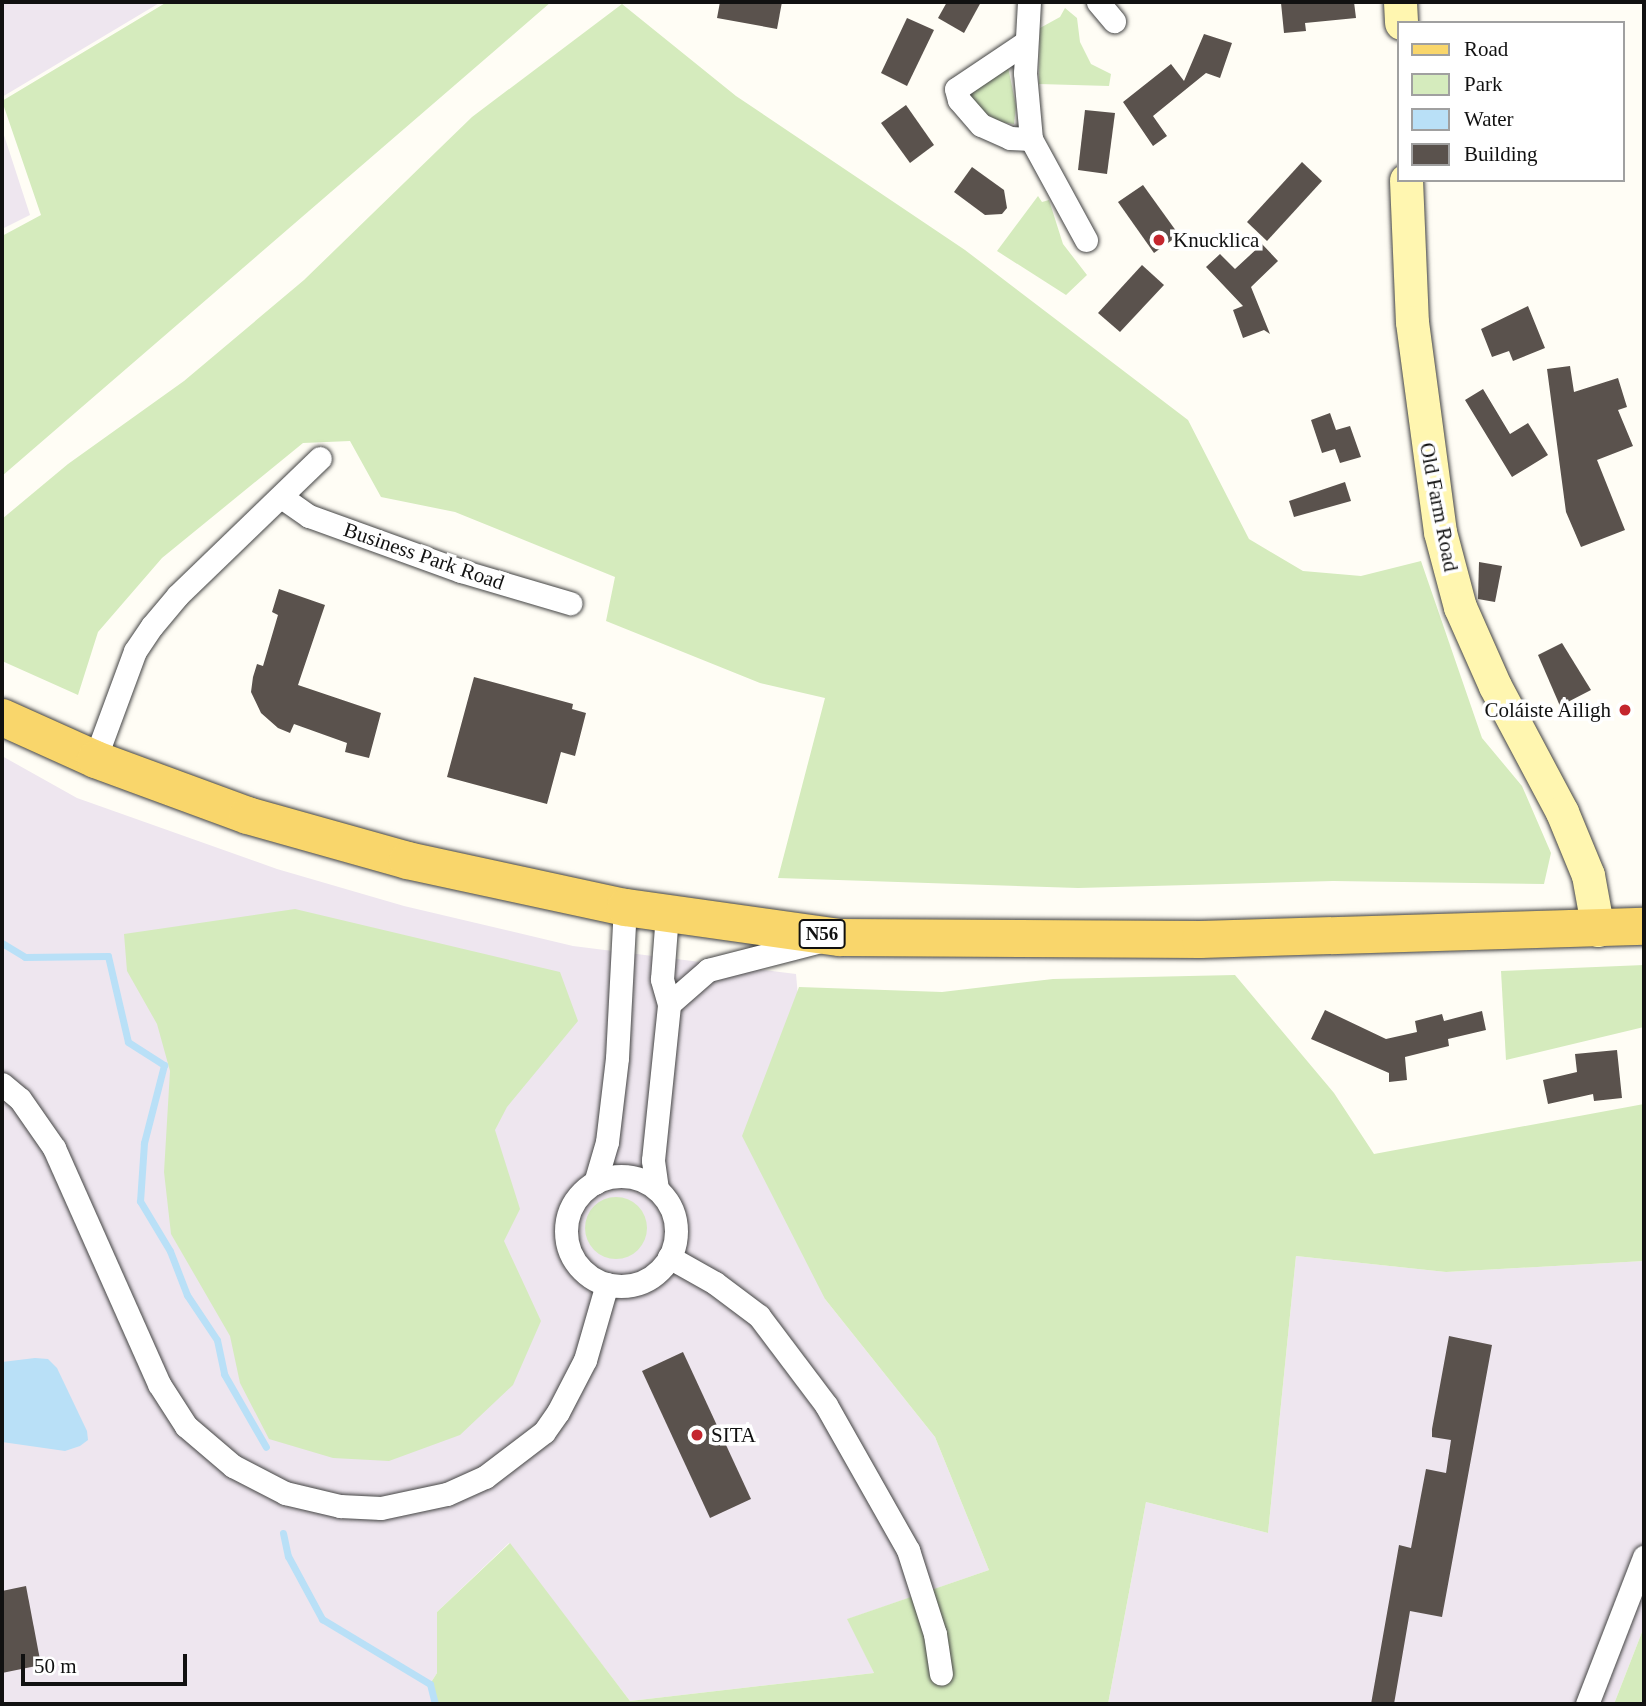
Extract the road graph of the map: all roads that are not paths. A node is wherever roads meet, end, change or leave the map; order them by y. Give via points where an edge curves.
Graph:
1 (1029, 2) edge
2 (1098, 2) edge
3 (1400, 2) edge
4 (1401, 21) edge
5 (1114, 22) dead end
6 (1026, 42) junction
7 (1031, 139) junction
8 (1406, 182) edge
9 (1086, 240) dead end
10 (320, 458) dead end
11 (283, 498) junction
12 (570, 603) dead end
13 (2, 717) edge
14 (96, 759) junction
15 (625, 907) junction
16 (667, 914) junction
17 (1644, 926) edge
18 (1598, 930) junction
19 (839, 937) junction
20 (669, 1004) junction
21 (2, 1084) edge
22 (595, 1183) junction
23 (657, 1189) junction
24 (669, 1257) junction
25 (607, 1284) junction
26 (1644, 1557) edge
27 (941, 1674) dead end
28 (1587, 1704) edge

1 - 6 street
2 - 5 street
3 - 4 street
6 - 7 street via 1026,111
6 - 7 street via 956,89 959,100 981,125 1010,138
7 - 9 street
8 - 18 street, Old Farm Road via 1412,322 1440,532 1460,607 1495,686 1562,812 1588,875
10 - 11 street
11 - 12 street, Business Park Road via 320,520 461,571
11 - 14 street via 178,595 152,626 135,651
13 - 14 main road, N56
14 - 15 main road, N56 via 247,816 407,860
15 - 16 main road, N56
15 - 22 street via 617,1058 607,1142
16 - 19 main road, N56
16 - 20 street via 662,979
17 - 18 main road, N56
18 - 19 main road, N56 via 1200,939
19 - 20 street via 708,970
20 - 23 street via 653,1160
21 - 25 street via 20,1099 54,1148 143,1349 186,1426 233,1465 285,1493 340,1506 381,1508 447,1494 485,1477 544,1432 558,1412 585,1360
22 - 23 street via 627,1176
22 - 25 street via 577,1198 566,1231 577,1265
23 - 24 street via 675,1221
24 - 25 street via 643,1282
24 - 27 street via 715,1283 759,1317 826,1405 908,1550 935,1634
26 - 28 street

